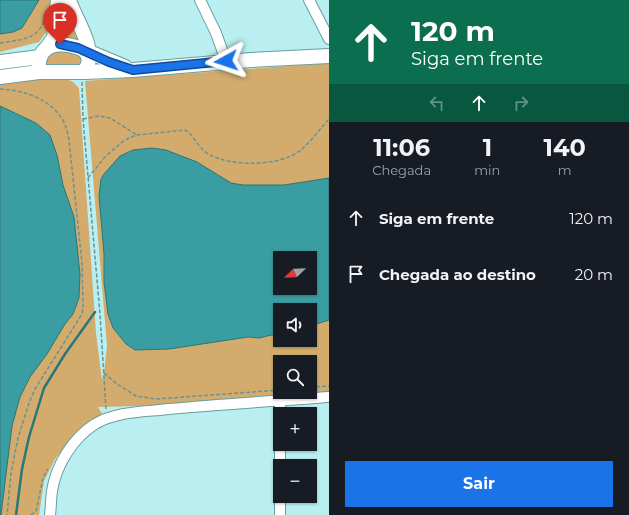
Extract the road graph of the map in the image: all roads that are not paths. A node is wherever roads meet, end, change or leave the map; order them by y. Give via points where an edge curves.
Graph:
1 (58, 0) edge
2 (69, 0) edge
3 (200, 0) edge
4 (309, 0) edge
5 (329, 39) edge
6 (42, 53) junction
7 (329, 56) edge
8 (89, 59) junction
9 (226, 61) junction
10 (0, 62) edge
11 (133, 70) junction
12 (39, 72) junction
13 (0, 77) edge
14 (329, 397) edge
15 (280, 400) junction
16 (280, 407) edge
17 (280, 503) edge
18 (50, 515) edge
19 (280, 515) edge

1 - 6 street via 54,38
2 - 8 street via 92,49
3 - 9 street
4 - 5 street
6 - 8 street via 53,45 60,44
6 - 10 street
6 - 12 street via 38,61
7 - 9 street
8 - 11 street
8 - 11 street
8 - 12 street
9 - 11 street
12 - 13 street
14 - 15 street
15 - 16 street
15 - 18 street via 110,416 94,424 73,443 60,465 52,490
17 - 19 street

